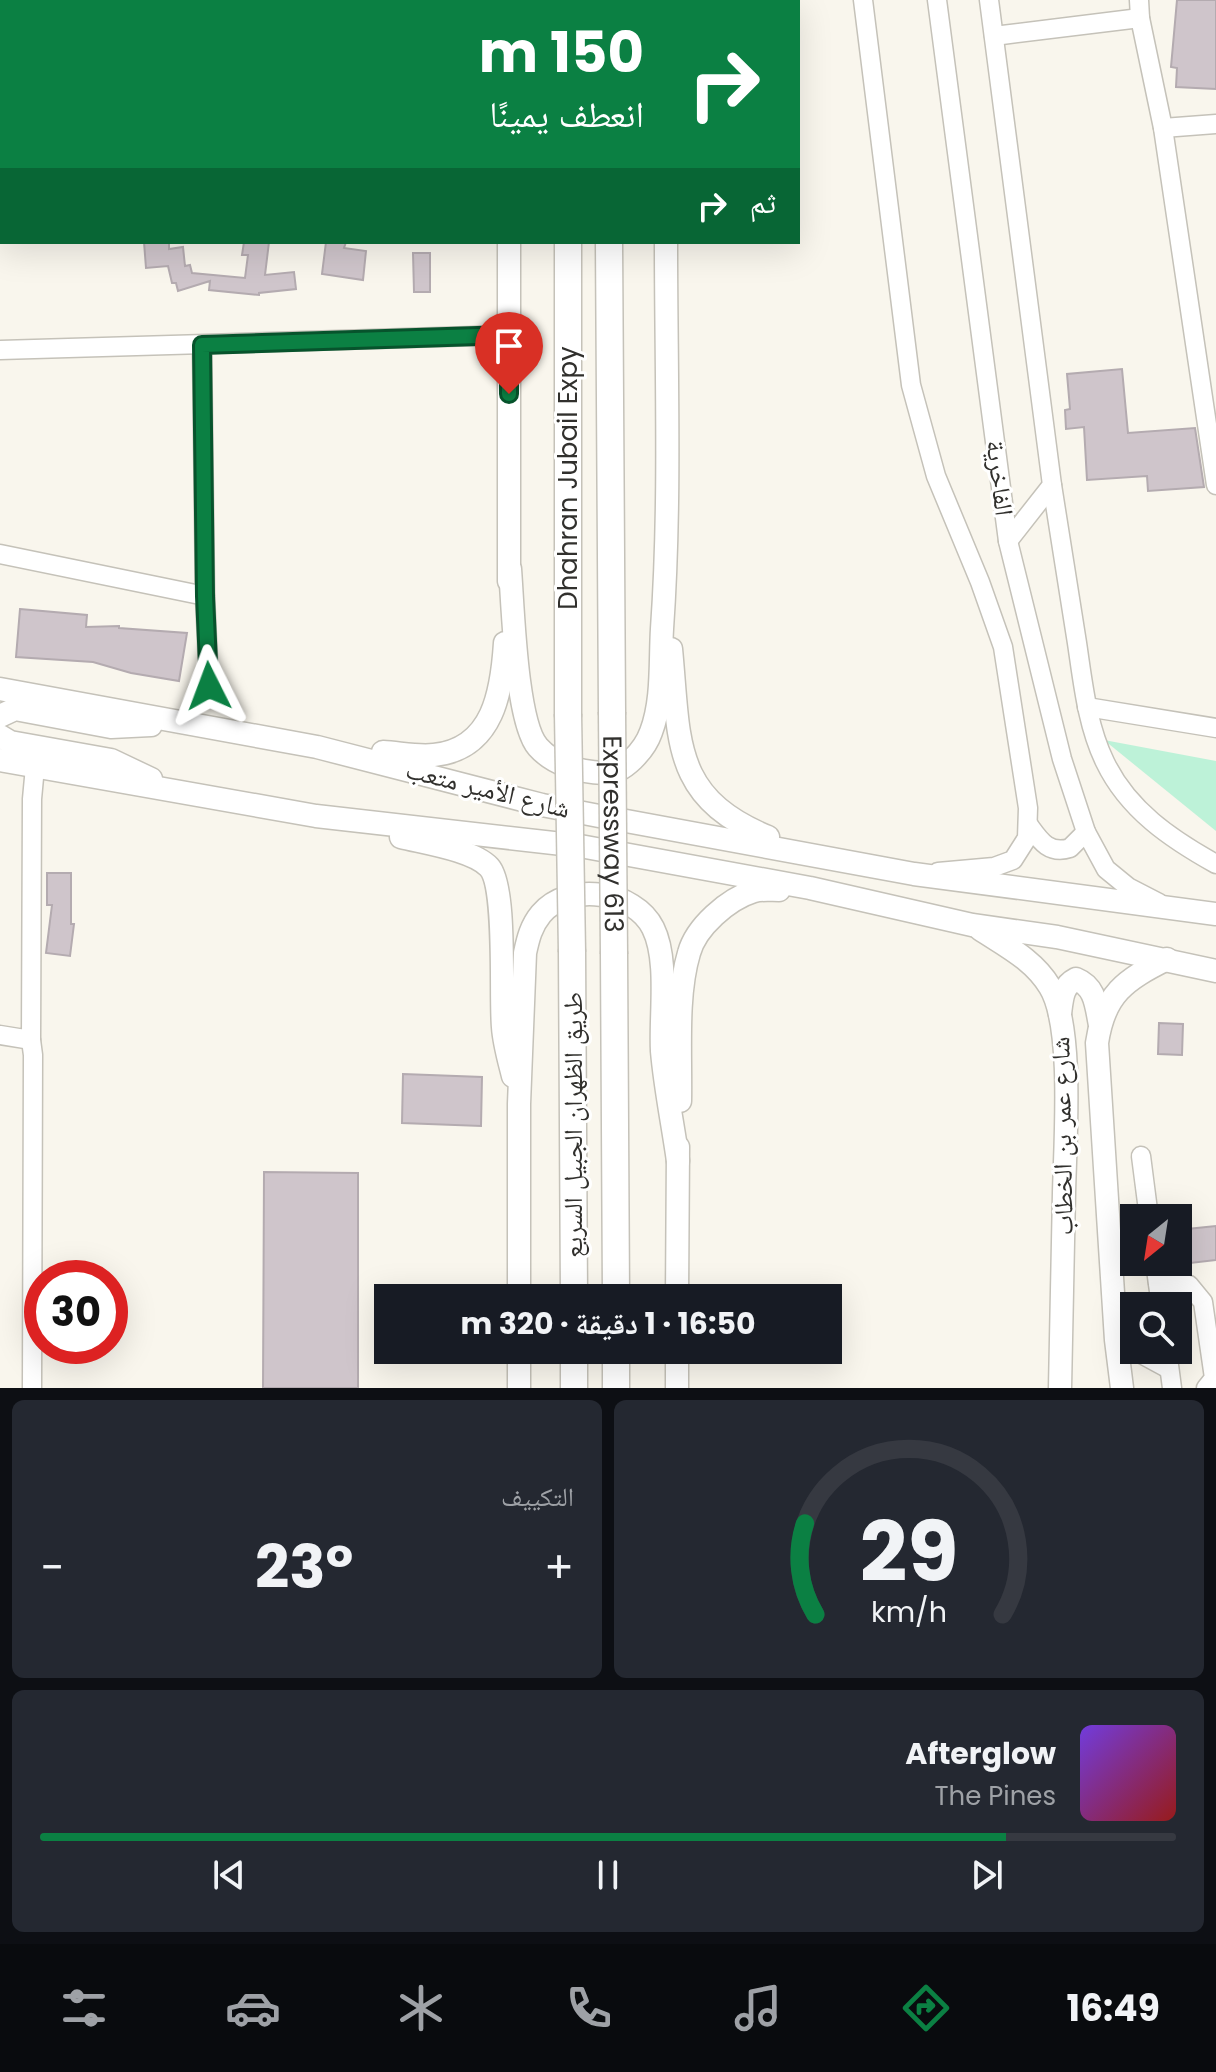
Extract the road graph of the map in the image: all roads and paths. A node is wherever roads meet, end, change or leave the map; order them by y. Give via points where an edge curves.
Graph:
1 (863, 0) edge
2 (937, 0) edge
3 (989, 0) edge
4 (1140, 9) edge
5 (994, 36) junction
6 (1216, 124) edge
7 (1163, 128) junction
8 (509, 244) edge
9 (568, 244) edge
10 (609, 244) edge
11 (666, 244) edge
12 (509, 335) junction
13 (202, 345) junction
14 (0, 350) edge
15 (1052, 485) junction
16 (1216, 485) edge
17 (1008, 541) junction
18 (0, 554) edge
19 (510, 569) junction
20 (665, 584) junction
21 (205, 596) junction
22 (209, 686) dead end
23 (0, 688) edge
24 (1087, 707) junction
25 (612, 712) joint
26 (568, 714) joint
27 (0, 716) edge
28 (196, 724) junction
29 (1216, 728) edge
30 (0, 736) edge
31 (317, 747) junction
32 (0, 761) edge
33 (30, 766) junction
34 (176, 791) junction
35 (316, 816) junction
36 (1028, 824) junction
37 (1086, 832) junction
38 (811, 854) junction
39 (1216, 864) edge
40 (914, 874) junction
41 (810, 888) junction
42 (1169, 908) junction
43 (1216, 914) edge
44 (972, 925) junction
45 (572, 952) joint
46 (614, 954) joint
47 (1167, 959) junction
48 (1216, 971) edge
49 (1060, 1014) junction
50 (1100, 1025) junction
51 (0, 1035) edge
52 (31, 1040) junction
53 (519, 1104) junction
54 (1141, 1156) dead end
55 (678, 1161) junction
56 (1147, 1204) edge
57 (1157, 1276) edge
58 (1158, 1283) junction
59 (519, 1284) edge
60 (574, 1284) edge
61 (616, 1284) edge
62 (677, 1284) edge
63 (1122, 1292) edge
64 (1159, 1292) edge
65 (519, 1364) edge
66 (574, 1364) edge
67 (616, 1364) edge
68 (677, 1364) edge
69 (1126, 1364) edge
70 (1169, 1364) edge
71 (32, 1388) edge
72 (519, 1388) edge
73 (574, 1388) edge
74 (616, 1388) edge
75 (677, 1388) edge
76 (1060, 1388) edge
77 (1122, 1388) edge
78 (1172, 1388) edge
79 (1206, 1388) edge

1 - 36 street via 911,385 936,476 1003,647
2 - 17 street, الفاخرية
3 - 5 street
4 - 5 street
4 - 7 street
5 - 15 street
6 - 7 street
7 - 16 street
8 - 12 main road
9 - 26 highway, Dhahran Jubail Expy
10 - 25 highway, Dhahran Jubail Expy
11 - 20 main road
12 - 13 street
12 - 19 main road
13 - 14 street
13 - 21 street
15 - 17 street
15 - 24 street
17 - 37 street, الفاخرية via 1062,759
18 - 21 street
19 - 20 main road via 529,733 552,758 592,772 610,773 628,763 651,732
19 - 31 main road via 503,681 495,711 475,736 434,755
20 - 38 main road via 683,756 692,777 723,814
21 - 22 street
23 - 28 main road, شارع الأمير متعب
24 - 29 street
24 - 39 street via 1105,763 1123,791 1165,834
25 - 46 highway, Expressway 613, bridge
26 - 45 highway, Expressway 613, bridge
27 - 28 main road via 15,709 111,727
28 - 31 main road, شارع الأمير متعب
30 - 34 main road via 111,760
31 - 38 main road, شارع الأمير متعب via 542,805
32 - 33 main road, شارع الأمير متعب
33 - 34 main road, شارع الأمير متعب
33 - 52 street
34 - 35 main road, شارع الأمير متعب
35 - 41 main road, شارع الأمير متعب via 554,842
35 - 53 main road via 457,851 487,864 494,873 503,1029
36 - 37 street via 1052,850 1070,848
36 - 40 street via 1023,848 1013,860 994,867
37 - 42 street, الفاخرية via 1106,869
38 - 40 main road, شارع الأمير متعب
40 - 42 main road, شارع الأمير متعب
41 - 44 main road, شارع الأمير متعب
41 - 55 main road via 755,891 731,903 705,925 689,951 682,995
42 - 43 main road, شارع الأمير متعب
44 - 47 main road, شارع الأمير متعب
44 - 49 main road, شارع عمر بن الخطاب via 1036,968 1052,989
45 - 60 highway, طريق الظهران الجبيل السريع
46 - 61 highway, طريق الظهران الجبيل السريع
47 - 48 main road, شارع الأمير متعب
47 - 50 main road, شارع عمر بن الخطاب via 1133,976 1113,997
49 - 50 main road via 1068,983 1076,979 1093,993
49 - 76 main road, شارع عمر بن الخطاب via 1066,1108
50 - 63 main road, شارع عمر بن الخطاب via 1097,1043
51 - 52 street
52 - 71 street
53 - 55 main road via 530,932 542,912 576,895 625,902 640,911 657,939 662,1052
53 - 59 main road
54 - 56 street
55 - 62 main road
57 - 58 street
58 - 64 street
58 - 79 street via 1189,1285 1203,1302 1214,1378
65 - 72 main road
66 - 73 highway
67 - 74 highway
68 - 75 main road
69 - 77 main road, شارع عمر بن الخطاب
70 - 78 street

